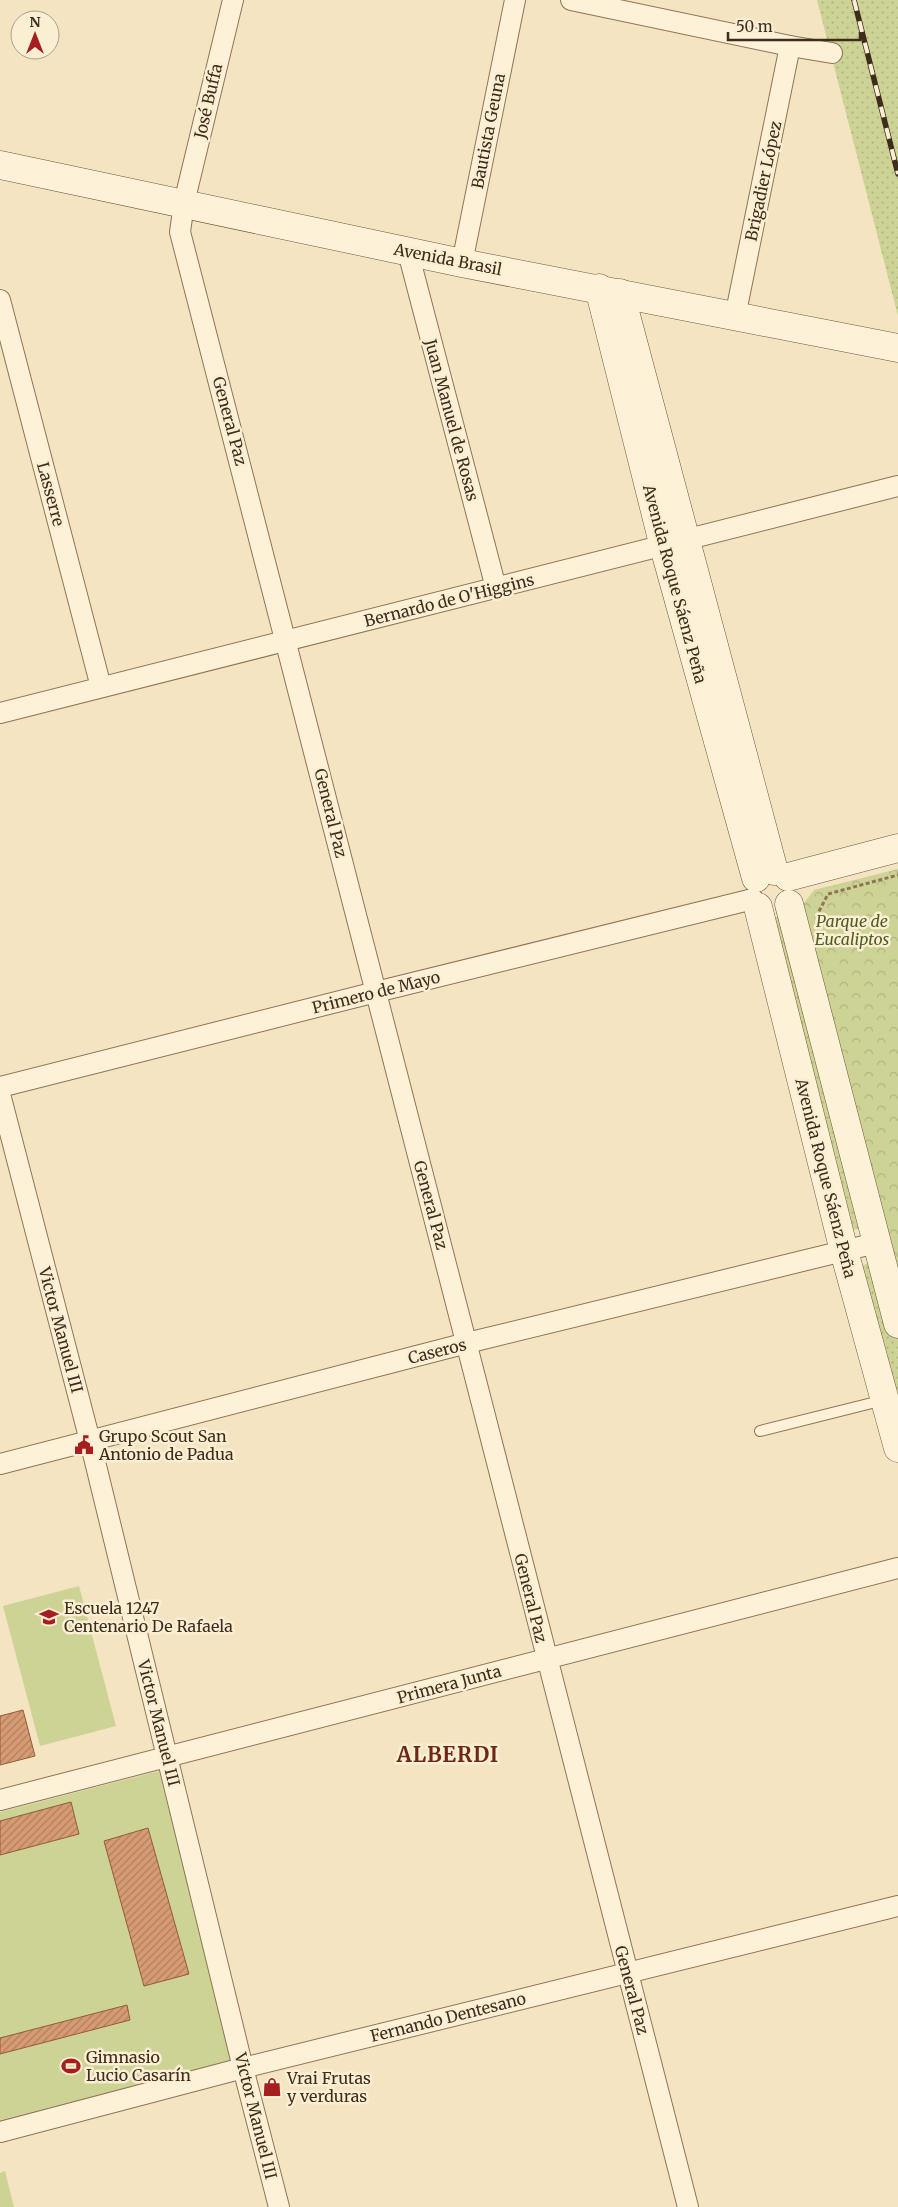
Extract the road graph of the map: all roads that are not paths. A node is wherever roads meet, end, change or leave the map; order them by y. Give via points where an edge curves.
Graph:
1 (233, 0) edge
2 (515, 0) edge
3 (571, 0) edge
4 (790, 46) junction
5 (832, 53) dead end
6 (0, 164) edge
7 (184, 203) junction
8 (408, 252) junction
9 (462, 263) junction
10 (610, 291) junction
11 (0, 300) edge
12 (735, 317) junction
13 (898, 348) edge
14 (898, 486) edge
15 (674, 543) junction
16 (496, 588) junction
17 (287, 641) junction
18 (101, 687) junction
19 (0, 713) edge
20 (898, 848) edge
21 (898, 867) edge
22 (773, 890) junction
23 (376, 992) junction
24 (0, 1087) edge
25 (0, 1094) edge
26 (876, 1243) junction
27 (844, 1251) junction
28 (898, 1324) edge
29 (467, 1343) junction
30 (885, 1400) junction
31 (760, 1431) dead end
32 (90, 1441) junction
33 (898, 1448) edge
34 (0, 1464) edge
35 (898, 1568) edge
36 (546, 1659) junction
37 (167, 1757) junction
38 (0, 1800) edge
39 (898, 1906) edge
40 (628, 1972) junction
41 (243, 2068) junction
42 (0, 2132) edge
43 (279, 2207) edge
44 (688, 2207) edge

1 - 7 street, José Buffa
2 - 9 street, Bautista Geuna
3 - 4 street
4 - 5 street
4 - 12 street, Brigadier López
6 - 7 street, Avenida Brasil
7 - 8 street, Avenida Brasil
7 - 17 street, General Paz via 180,232
8 - 9 street, Avenida Brasil
8 - 16 street, Juan Manuel de Rosas
9 - 10 street, Avenida Brasil
10 - 12 street, Avenida Brasil
10 - 15 street, Avenida Roque Sáenz Peña
11 - 18 street, Lasserre
12 - 13 street, Avenida Brasil
14 - 15 street, Bernardo de O'Higgins
15 - 16 street, Bernardo de O'Higgins
15 - 22 street, Avenida Roque Sáenz Peña via 755,837
16 - 17 street, Bernardo de O'Higgins
17 - 18 street, Bernardo de O'Higgins
17 - 23 street, General Paz
18 - 19 street, Bernardo de O'Higgins
20 - 22 street, Primero de Mayo
21 - 22 street, Primero de Mayo
22 - 23 street, Primero de Mayo
22 - 26 street, Avenida Roque Sáenz Peña
22 - 27 street, Avenida Roque Sáenz Peña
23 - 24 street, Primero de Mayo
23 - 29 street, General Paz
25 - 32 street, Victor Manuel III
26 - 27 street, Caseros
26 - 28 street, Avenida Roque Sáenz Peña
27 - 29 street, Caseros
27 - 30 street, Avenida Roque Sáenz Peña
29 - 32 street, Caseros
29 - 36 street, General Paz
30 - 31 lane
30 - 33 street, Avenida Roque Sáenz Peña
32 - 34 street, Caseros
32 - 37 street, Victor Manuel III
35 - 36 street, Primera Junta
36 - 37 street, Primera Junta
36 - 40 street, General Paz
37 - 38 street, Primera Junta
37 - 41 street, Victor Manuel III
39 - 40 street, Fernando Dentesano
40 - 41 street, Fernando Dentesano
40 - 44 street, General Paz
41 - 42 street, Fernando Dentesano
41 - 43 street, Victor Manuel III

